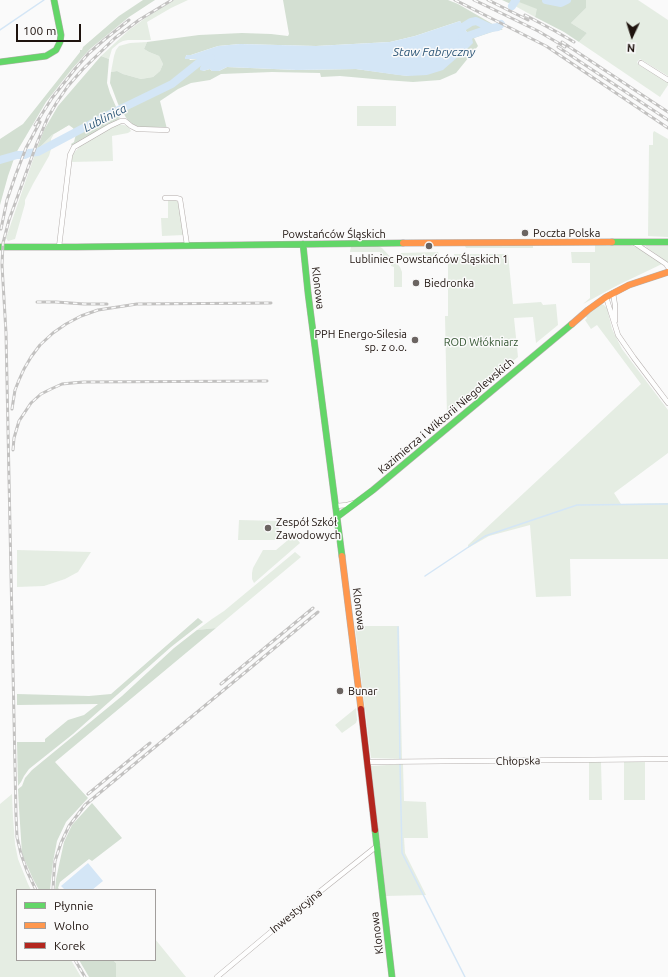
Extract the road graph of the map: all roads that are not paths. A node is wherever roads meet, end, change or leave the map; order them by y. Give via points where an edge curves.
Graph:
1 (54, 0) edge
2 (0, 62) edge
3 (641, 63) dead end
4 (668, 80) edge
5 (168, 130) dead end
6 (165, 198) dead end
7 (633, 242) junction
8 (668, 242) edge
9 (303, 244) junction
10 (187, 245) junction
11 (0, 247) edge
12 (59, 247) junction
13 (668, 267) edge
14 (668, 272) edge
15 (613, 293) junction
16 (606, 297) junction
17 (615, 325) junction
18 (668, 403) edge
19 (359, 501) junction
20 (336, 506) junction
21 (337, 516) junction
22 (668, 759) edge
23 (367, 762) junction
24 (377, 846) junction
25 (217, 977) edge
26 (392, 977) edge

1 - 2 street via 61,36 56,50 46,56
3 - 4 street
5 - 12 street via 135,128 121,121 74,148 70,155
6 - 10 street via 180,199
7 - 8 street, Powstańców Śląskich
7 - 9 street, Powstańców Śląskich
7 - 13 street
9 - 10 street, Powstańców Śląskich
9 - 20 street, Klonowa
10 - 12 street, Powstańców Śląskich
11 - 12 street, Powstańców Śląskich
14 - 15 street, Kazimierza i Wiktorii Niegolewskich
15 - 16 street, Kazimierza i Wiktorii Niegolewskich
15 - 17 street
16 - 17 street
16 - 19 street, Kazimierza i Wiktorii Niegolewskich
17 - 18 street via 624,344
19 - 20 street
19 - 21 street, Kazimierza i Wiktorii Niegolewskich
20 - 21 street, Klonowa
21 - 23 street, Klonowa
22 - 23 street, Chłopska
23 - 24 street, Klonowa
24 - 25 street, Inwestycyjna
24 - 26 street, Klonowa

